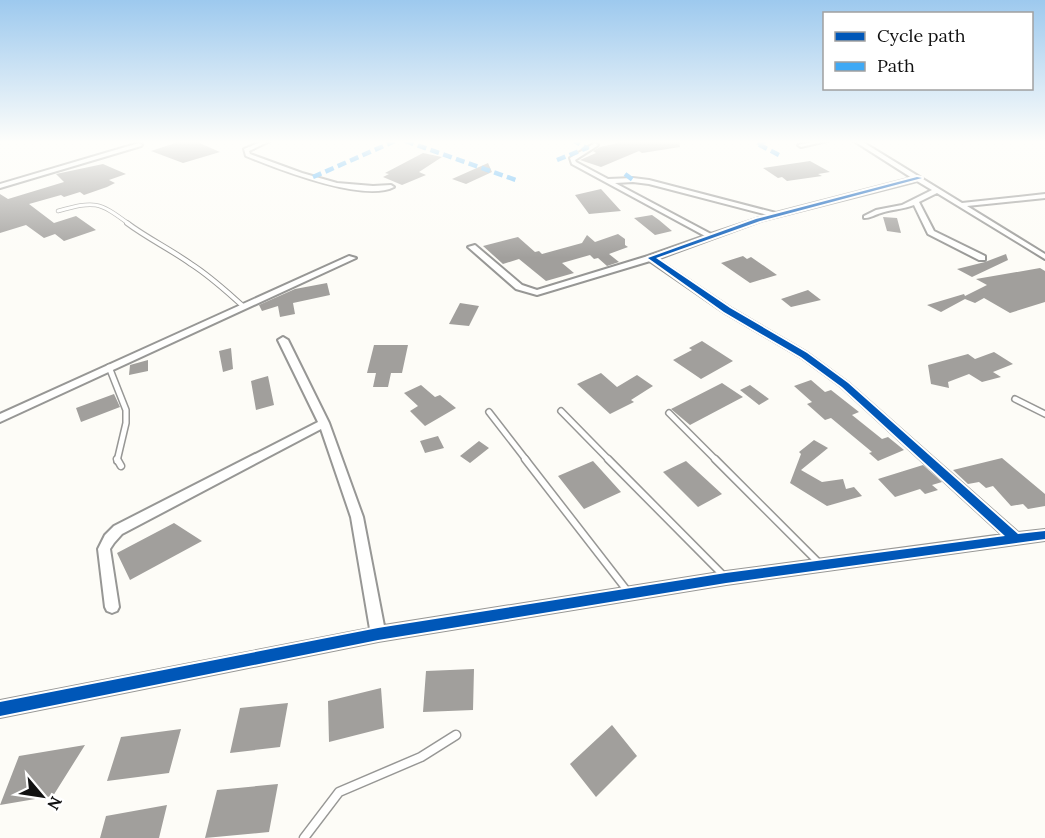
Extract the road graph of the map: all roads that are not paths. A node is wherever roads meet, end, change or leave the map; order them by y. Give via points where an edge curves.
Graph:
1 (20, 180) edge
2 (325, 180) edge
3 (630, 180) edge
4 (634, 180) edge
5 (911, 180) edge
6 (922, 180) edge
7 (606, 181) joint
8 (892, 185) junction
9 (0, 186) edge
10 (391, 187) dead end
11 (938, 190) junction
12 (1045, 196) edge
13 (916, 202) junction
14 (960, 204) junction
15 (58, 211) dead end
16 (776, 215) junction
17 (866, 217) dead end
18 (711, 237) junction
19 (472, 247) dead end
20 (1045, 257) edge
21 (352, 258) dead end
22 (651, 258) junction
23 (982, 258) dead end
24 (243, 306) junction
25 (283, 340) dead end
26 (109, 367) junction
27 (1015, 399) dead end
28 (561, 411) dead end
29 (489, 412) dead end
30 (669, 413) dead end
31 (1045, 414) edge
32 (0, 418) edge
33 (324, 423) junction
34 (121, 466) dead end
35 (1045, 535) edge
36 (1016, 539) junction
37 (823, 566) junction
38 (726, 578) junction
39 (630, 594) junction
40 (112, 607) dead end
41 (378, 634) junction
42 (0, 709) edge
43 (456, 735) dead end
44 (304, 838) edge

1 - 9 street
2 - 10 street via 346,187
3 - 7 street
4 - 16 street
5 - 8 street
6 - 11 street
7 - 18 street
8 - 11 street
8 - 16 street
11 - 13 street
11 - 14 street
12 - 14 street
13 - 17 street
13 - 23 street via 931,232
14 - 20 street
15 - 24 lane via 84,204 105,206 214,280
16 - 18 street
18 - 22 street
19 - 22 street via 519,287 537,293
21 - 24 street
22 - 36 street via 845,385
24 - 26 street
25 - 33 street
26 - 32 street
26 - 34 lane via 126,411 117,461
27 - 31 lane
28 - 38 lane
29 - 39 lane
30 - 37 lane
33 - 40 street via 118,530 104,549
33 - 41 street via 357,517
35 - 36 street
36 - 37 street
37 - 38 street
38 - 39 street
39 - 41 street
41 - 42 street
43 - 44 lane via 421,757 339,792

